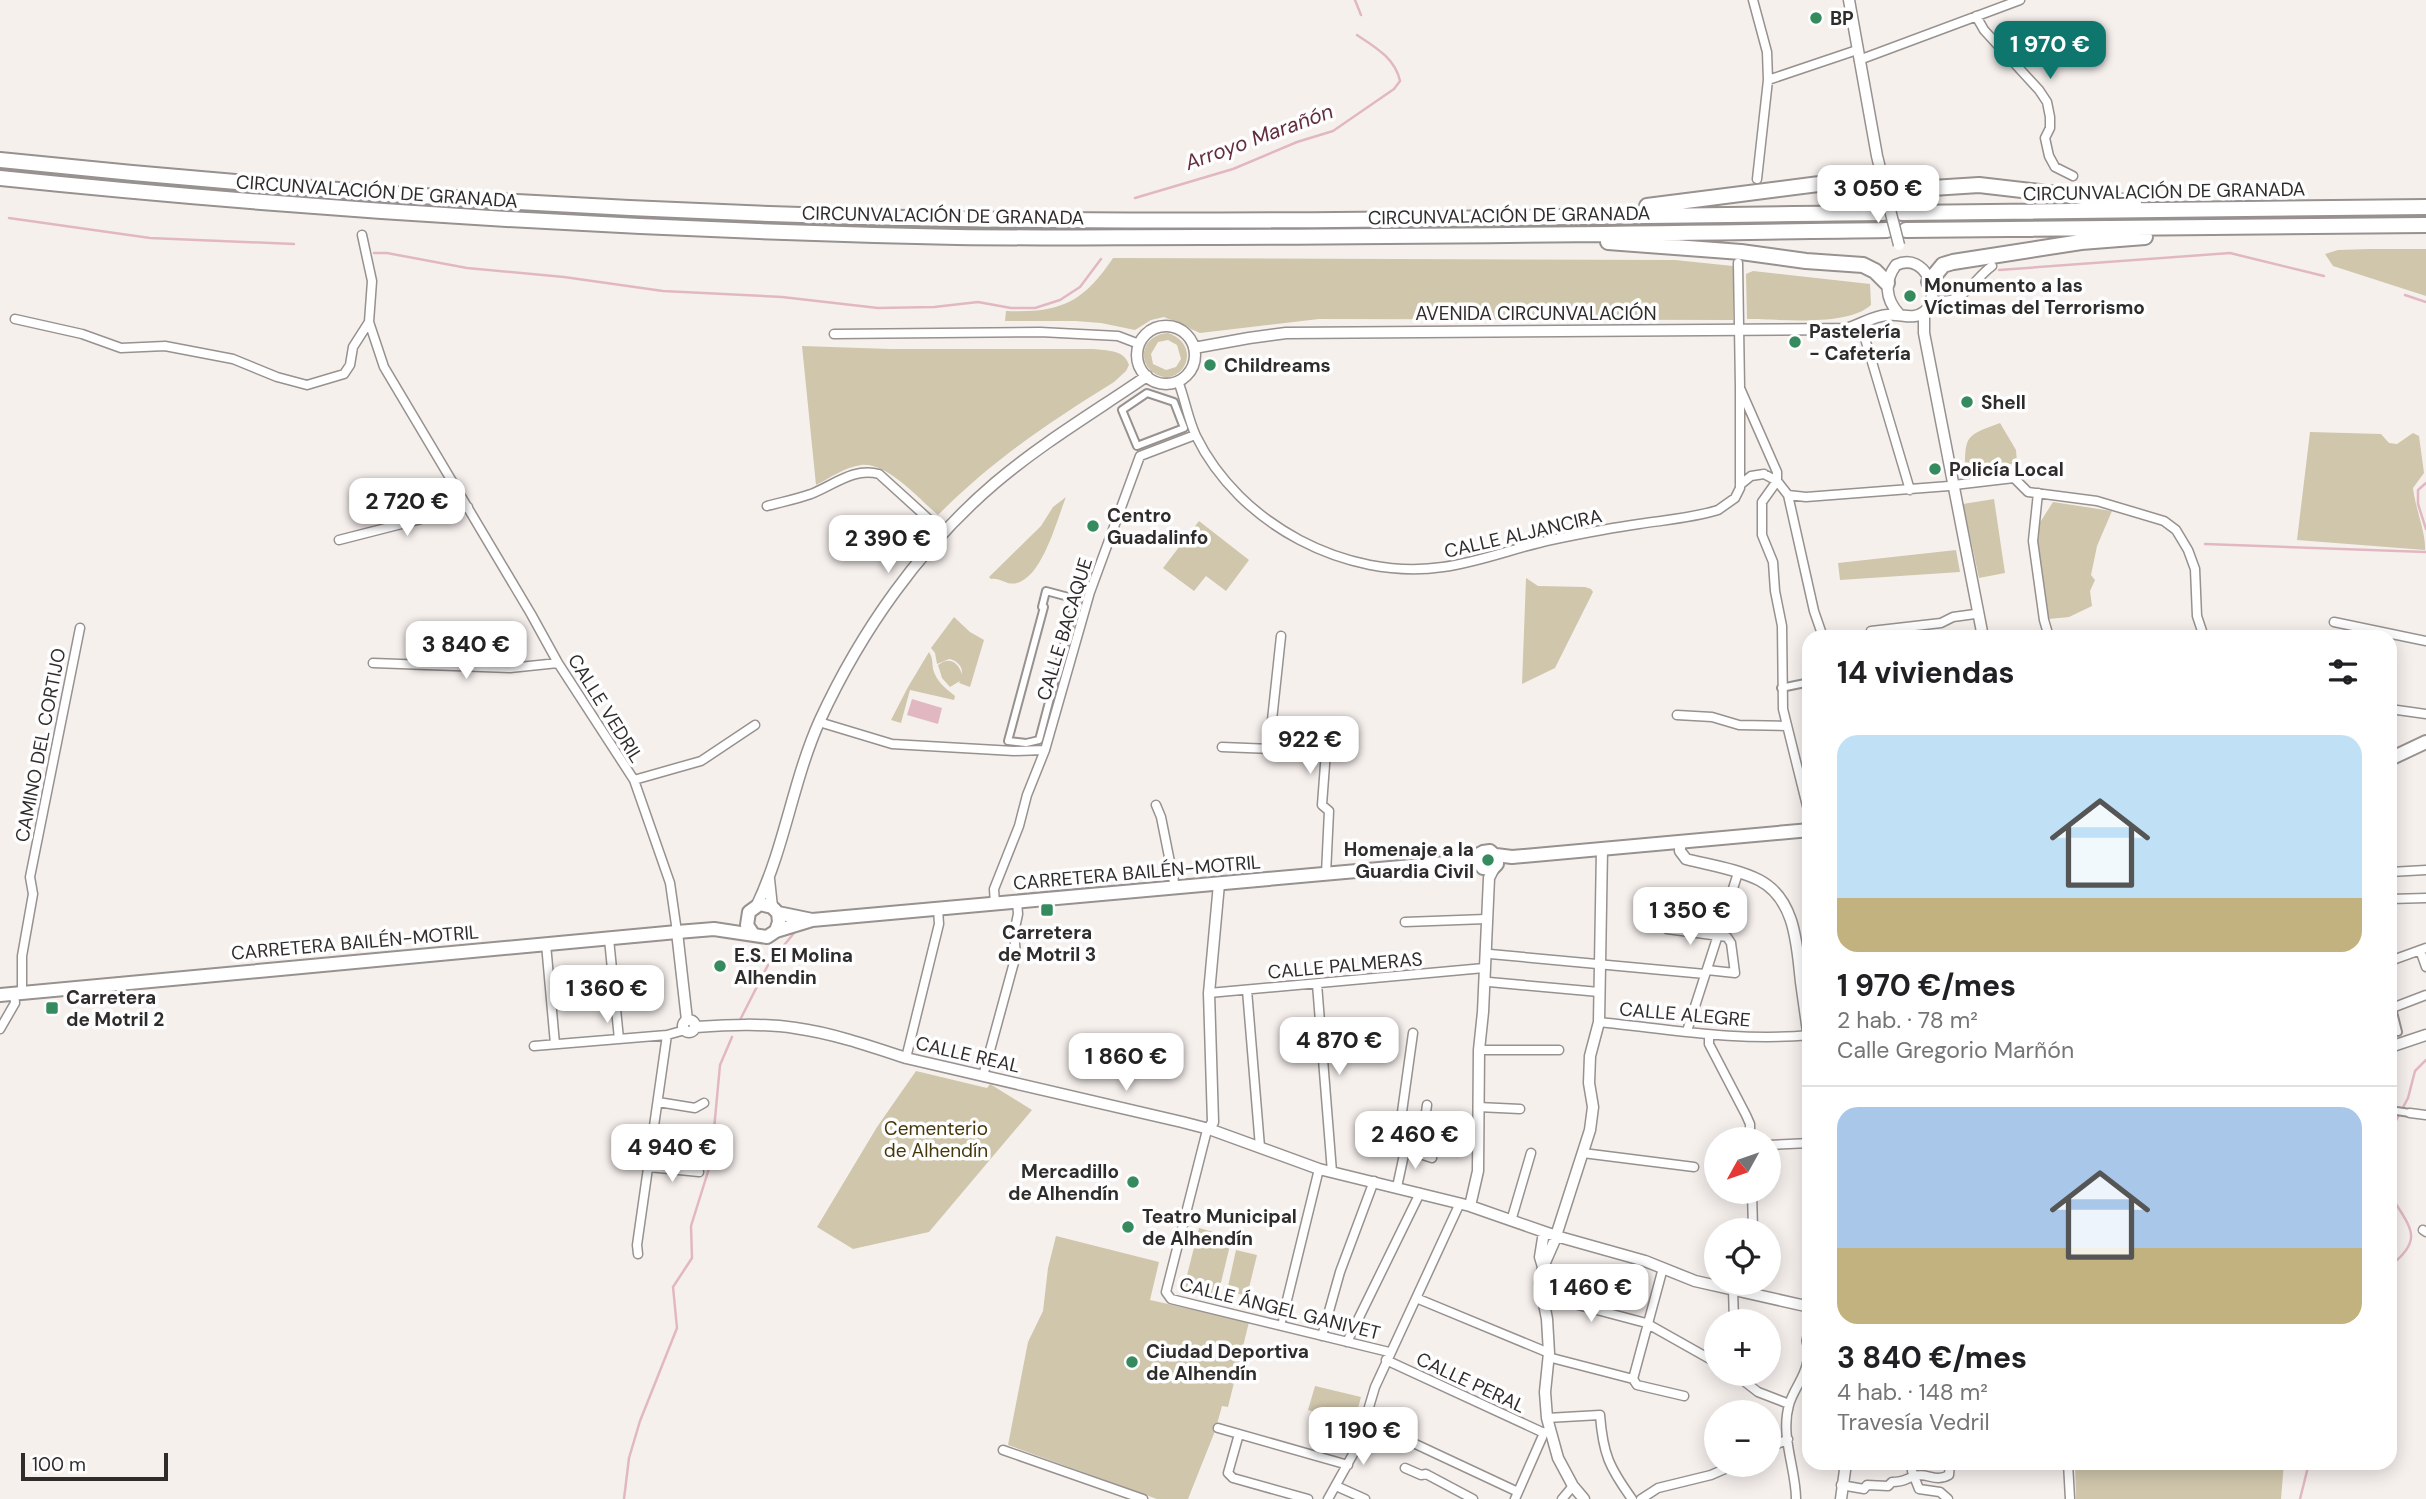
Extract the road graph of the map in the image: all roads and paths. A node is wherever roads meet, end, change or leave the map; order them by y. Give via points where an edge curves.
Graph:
1 (1753, 0) edge
2 (1849, 0) edge
3 (2020, 0) edge
4 (1976, 16) junction
5 (1858, 55) junction
6 (1768, 80) junction
7 (0, 160) edge
8 (2073, 176) dead end
9 (0, 178) edge
10 (1757, 179) dead end
11 (1884, 188) junction
12 (2426, 207) edge
13 (2162, 210) junction
14 (1883, 213) dead end
15 (1902, 213) dead end
16 (1596, 216) junction
17 (2426, 225) edge
18 (2235, 229) junction
19 (1887, 230) dead end
20 (1906, 230) dead end
21 (1576, 234) junction
22 (362, 235) dead end
23 (1899, 245) junction
24 (1912, 262) junction
25 (1738, 264) dead end
26 (1896, 265) junction
27 (1992, 266) dead end
28 (1929, 282) junction
29 (1887, 289) junction
30 (1931, 299) junction
31 (1924, 312) junction
32 (1877, 316) junction
33 (1904, 316) junction
34 (15, 319) dead end
35 (369, 322) junction
36 (1861, 325) junction
37 (1739, 331) junction
38 (834, 334) dead end
39 (1139, 344) junction
40 (1194, 348) junction
41 (1147, 376) junction
42 (1178, 381) junction
43 (1740, 388) junction
44 (1147, 393) joint
45 (1195, 435) junction
46 (1771, 460) junction
47 (1739, 468) junction
48 (1764, 474) junction
49 (1751, 476) junction
50 (1777, 481) junction
51 (1740, 485) junction
52 (1952, 485) junction
53 (1910, 491) junction
54 (2038, 493) junction
55 (1788, 495) junction
56 (767, 506) dead end
57 (468, 507) junction
58 (944, 533) junction
59 (339, 540) dead end
60 (1975, 614) junction
61 (2334, 622) dead end
62 (80, 628) dead end
63 (1821, 630) edge
64 (1880, 630) edge
65 (1979, 630) edge
66 (1980, 630) edge
67 (2047, 630) edge
68 (2202, 630) edge
69 (2373, 630) edge
70 (2397, 635) edge
71 (1281, 636) dead end
72 (2426, 641) edge
73 (373, 663) dead end
74 (558, 663) junction
75 (1802, 684) edge
76 (1781, 688) junction
77 (2397, 710) edge
78 (1677, 715) dead end
79 (2426, 715) edge
80 (820, 722) junction
81 (755, 725) dead end
82 (1787, 726) junction
83 (1008, 741) joint
84 (2426, 742) edge
85 (1222, 747) dead end
86 (1269, 748) junction
87 (1045, 750) junction
88 (2397, 756) edge
89 (634, 780) junction
90 (1802, 786) edge
91 (1156, 805) dead end
92 (1802, 831) edge
93 (1680, 842) junction
94 (1602, 849) junction
95 (1489, 865) junction
96 (2426, 870) edge
97 (2397, 872) edge
98 (1738, 873) junction
99 (1326, 874) junction
100 (769, 878) junction
101 (1219, 884) junction
102 (1175, 887) junction
103 (2426, 898) edge
104 (2397, 899) edge
105 (1017, 902) junction
106 (995, 904) junction
107 (938, 909) junction
108 (752, 910) junction
109 (775, 910) junction
110 (1486, 919) junction
111 (812, 920) junction
112 (1405, 922) dead end
113 (714, 929) junction
114 (1667, 929) dead end
115 (776, 931) junction
116 (677, 932) junction
117 (753, 934) junction
118 (1718, 936) junction
119 (609, 939) junction
120 (546, 944) junction
121 (2423, 949) edge
122 (1490, 954) dead end
123 (2397, 958) edge
124 (1600, 965) junction
125 (2426, 967) edge
126 (1484, 968) junction
127 (1706, 972) junction
128 (1802, 979) edge
129 (1489, 982) dead end
130 (1801, 982) junction
131 (1317, 984) junction
132 (1247, 990) junction
133 (1802, 990) edge
134 (1599, 992) junction
135 (18, 993) junction
136 (1209, 993) junction
137 (0, 995) edge
138 (2426, 995) edge
139 (2397, 1005) edge
140 (1599, 1022) junction
141 (686, 1025) junction
142 (0, 1028) edge
143 (2397, 1028) edge
144 (1686, 1031) junction
145 (2398, 1032) dead end
146 (1413, 1033) dead end
147 (667, 1035) junction
148 (1802, 1035) edge
149 (2426, 1035) edge
150 (1709, 1036) junction
151 (619, 1039) junction
152 (555, 1044) junction
153 (2397, 1045) edge
154 (534, 1046) dead end
155 (1479, 1050) junction
156 (1559, 1050) dead end
157 (906, 1058) junction
158 (983, 1076) junction
159 (658, 1102) junction
160 (704, 1104) dead end
161 (1427, 1105) dead end
162 (1478, 1107) junction
163 (1520, 1110) dead end
164 (2397, 1112) edge
165 (2408, 1113) joint
166 (2426, 1115) edge
167 (1750, 1127) edge
168 (1209, 1129) junction
169 (1802, 1143) edge
170 (1782, 1144) edge
171 (1260, 1147) junction
172 (1405, 1150) junction
173 (1531, 1153) dead end
174 (1583, 1153) junction
175 (1420, 1154) junction
176 (1432, 1157) dead end
177 (649, 1167) junction
178 (1694, 1167) dead end
179 (1319, 1169) junction
180 (699, 1172) dead end
181 (1332, 1172) junction
182 (1374, 1181) junction
183 (1397, 1187) junction
184 (1420, 1193) junction
185 (1465, 1204) junction
186 (1511, 1221) junction
187 (1544, 1232) junction
188 (1556, 1236) junction
189 (638, 1254) dead end
190 (1543, 1267) junction
191 (1663, 1268) junction
192 (1704, 1283) edge
193 (1753, 1295) edge
194 (1544, 1296) junction
195 (1416, 1298) junction
196 (1286, 1304) joint
197 (1802, 1305) edge
198 (1646, 1323) junction
199 (1281, 1326) junction
200 (1322, 1336) junction
201 (1347, 1342) junction
202 (1548, 1355) junction
203 (1388, 1356) junction
204 (1704, 1356) edge
205 (1633, 1378) junction
206 (1802, 1378) edge
207 (1752, 1386) edge
208 (1684, 1395) dead end
209 (1789, 1404) junction
210 (1547, 1418) junction
211 (1364, 1420) junction
212 (1218, 1428) dead end
213 (1547, 1432) junction
214 (1239, 1434) junction
215 (1788, 1439) junction
216 (1781, 1442) edge
217 (1003, 1450) dead end
218 (1348, 1465) junction
219 (1405, 1468) dead end
220 (1844, 1470) edge
221 (1914, 1470) edge
222 (1948, 1470) edge
223 (2068, 1470) edge
224 (1915, 1475) junction
225 (1704, 1477) edge
226 (1945, 1477) junction
227 (1841, 1485) junction
228 (1336, 1486) junction
229 (1573, 1486) junction
230 (1919, 1489) junction
231 (1940, 1492) junction
232 (1517, 1495) edge
233 (1143, 1499) edge
234 (1308, 1499) edge
235 (1328, 1499) edge
236 (1365, 1499) edge
237 (1473, 1499) edge
238 (1562, 1499) edge
239 (1584, 1499) edge
240 (1632, 1499) edge
241 (1641, 1499) edge
242 (1796, 1499) edge
243 (1841, 1499) edge
244 (1917, 1499) edge
245 (1948, 1499) edge
246 (2070, 1499) edge

1 - 6 street via 1767,52
2 - 5 street
3 - 4 street
4 - 5 street
4 - 8 street via 2047,102 2049,156 2055,167
5 - 6 street
5 - 11 street
6 - 10 street
7 - 16 highway, CIRCUNVALACIÓN DE GRANADA via 360,192 750,214 1151,220
9 - 21 highway, CIRCUNVALACIÓN DE GRANADA via 304,206 765,231 1065,237
11 - 13 highway via 1979,185 2131,202
11 - 16 highway via 1627,208
11 - 23 street, bridge
12 - 13 highway, CIRCUNVALACIÓN DE GRANADA
13 - 15 highway, CIRCUNVALACIÓN DE GRANADA
14 - 16 highway, CIRCUNVALACIÓN DE GRANADA
17 - 18 highway, CIRCUNVALACIÓN DE GRANADA
18 - 20 highway, CIRCUNVALACIÓN DE GRANADA
18 - 28 highway via 2081,242 1953,262 1943,265
19 - 21 highway, CIRCUNVALACIÓN DE GRANADA
21 - 29 highway via 1605,242 1863,265 1875,271
22 - 35 street, CALLE VEDRIL via 372,281
23 - 24 street
23 - 26 street
24 - 26 street
24 - 28 street via 1922,267
25 - 37 street
26 - 29 street
27 - 30 street via 1961,297
28 - 30 street
29 - 32 street
29 - 33 street via 1892,306
30 - 31 street
31 - 33 street
31 - 52 street
32 - 33 street, AVENIDA CIRCUNVALACIÓN
32 - 36 street, AVENIDA CIRCUNVALACIÓN
33 - 52 street via 1919,335
34 - 35 street via 121,348 165,346 233,359 307,385 344,374 351,365 353,347
35 - 57 street, CALLE VEDRIL via 384,367
36 - 37 street, AVENIDA CIRCUNVALACIÓN via 1831,330
36 - 53 street
37 - 40 street, AVENIDA CIRCUNVALACIÓN via 1286,333
37 - 43 street
38 - 39 street via 1040,332 1118,336
39 - 40 street via 1148,332 1172,327 1186,334
39 - 41 street via 1138,362
40 - 42 street via 1190,371
41 - 42 street via 1162,383
41 - 58 street via 1021,463
42 - 45 street, CALLE ALJANCIRA
43 - 46 street
43 - 47 street
44 - 44 street via 1174,402 1184,428 1137,446 1122,410
45 - 51 street, CALLE ALJANCIRA via 1232,488 1282,530 1343,558 1408,569 1442,567 1518,547 1718,510 1735,498
45 - 87 street, CALLE BACAQUE via 1140,456 1090,592
46 - 48 street
46 - 50 street
47 - 49 street
47 - 51 street
48 - 49 street
48 - 50 street
49 - 51 street, CALLE ALJANCIRA
50 - 55 street
50 - 76 street via 1764,498 1761,517 1782,626
52 - 53 street
52 - 54 street via 2014,478 2028,492
52 - 60 street
52 - 66 street
53 - 55 street
54 - 67 street via 2033,541
54 - 68 street via 2097,501 2164,521 2176,530 2195,569
55 - 63 street
56 - 58 street via 867,471 879,474
57 - 59 street
57 - 74 street, CALLE VEDRIL
58 - 80 street via 884,607
60 - 64 street
60 - 65 street
61 - 69 street
62 - 135 street, CAMINO DEL CORTIJO via 30,877 33,894
70 - 72 street
71 - 86 street
73 - 74 street via 510,668
74 - 89 street, CALLE VEDRIL
75 - 76 street
76 - 82 street
77 - 79 street
78 - 82 street via 1712,717 1739,725
80 - 87 street via 892,744
80 - 100 street
81 - 89 street, CALLE VEDRIL via 701,761
82 - 90 street
83 - 83 street via 1046,591 1076,599 1039,740
84 - 88 main road
85 - 86 street
86 - 99 street via 1326,751 1322,805 1329,811
87 - 106 street, CALLE BACAQUE via 994,889
89 - 116 street, CALLE VEDRIL via 670,883
91 - 102 street
92 - 93 main road
93 - 94 main road
93 - 98 street via 1686,859
94 - 95 main road via 1512,857
94 - 124 street
95 - 99 main road, CARRETERA BAILÉN-MOTRIL via 1466,862
95 - 110 street
96 - 97 street
98 - 118 street
98 - 130 street via 1767,885 1785,908 1795,931
99 - 101 main road, CARRETERA BAILÉN-MOTRIL
100 - 108 street
100 - 109 street
101 - 102 main road, CARRETERA BAILÉN-MOTRIL
101 - 136 street
102 - 105 main road, CARRETERA BAILÉN-MOTRIL
103 - 104 street
105 - 106 main road, CARRETERA BAILÉN-MOTRIL
105 - 158 street via 1016,956
106 - 107 main road, CARRETERA BAILÉN-MOTRIL
107 - 111 main road, CARRETERA BAILÉN-MOTRIL
107 - 157 street via 939,924
108 - 109 main road via 764,904
108 - 113 main road, CARRETERA BAILÉN-MOTRIL
108 - 117 main road via 747,925
109 - 111 main road, CARRETERA BAILÉN-MOTRIL
109 - 115 main road
110 - 112 street
110 - 126 street
111 - 115 main road, CARRETERA BAILÉN-MOTRIL
113 - 116 main road, CARRETERA BAILÉN-MOTRIL
113 - 117 main road, CARRETERA BAILÉN-MOTRIL
114 - 118 street
115 - 117 main road via 764,937
116 - 119 main road, CARRETERA BAILÉN-MOTRIL
116 - 141 street
118 - 127 street
118 - 127 street via 1731,943 1735,973
119 - 120 main road, CARRETERA BAILÉN-MOTRIL
119 - 151 street
120 - 135 main road, CARRETERA BAILÉN-MOTRIL
120 - 152 street
121 - 123 street
121 - 125 street
122 - 124 street
124 - 127 street
124 - 134 street
126 - 131 street, CALLE PALMERAS
126 - 155 street
127 - 144 street
128 - 130 street
129 - 134 street
130 - 133 street
131 - 132 street, CALLE PALMERAS
131 - 181 street
132 - 136 street, CALLE PALMERAS
132 - 171 street
134 - 140 street
135 - 137 main road, CARRETERA BAILÉN-MOTRIL
135 - 142 street
136 - 168 street via 1213,1122
138 - 139 street
140 - 144 street, CALLE ALEGRE
140 - 174 street via 1590,1056 1593,1107
141 - 147 street
141 - 157 street, CALLE REAL via 693,1020 696,1027 794,1027
143 - 145 street
144 - 150 street, CALLE ALEGRE
146 - 172 street via 1397,1148
147 - 151 street
147 - 159 street
148 - 150 street, CALLE ALEGRE
149 - 153 street
150 - 167 street
151 - 152 street
152 - 154 street
155 - 156 street
155 - 162 street
157 - 158 street, CALLE REAL
158 - 168 street, CALLE REAL
159 - 160 street via 695,1108
159 - 177 street
161 - 175 street
162 - 163 street
162 - 185 street via 1478,1171
164 - 165 street
165 - 166 street
168 - 171 street, CALLE REAL
168 - 199 street, CALLE ÁNGEL GANIVET via 1166,1292 1171,1299
169 - 170 street
171 - 179 street, CALLE REAL
172 - 175 street
172 - 183 street
173 - 186 street
174 - 178 street
174 - 188 street
175 - 176 street
177 - 180 street
177 - 189 street
179 - 181 street, CALLE REAL
179 - 196 street
181 - 182 street, CALLE REAL
182 - 183 street, CALLE REAL
182 - 200 street
183 - 184 street, CALLE REAL
184 - 185 street, CALLE REAL
184 - 201 street
185 - 186 street, CALLE REAL
185 - 195 street
186 - 187 street, CALLE REAL
187 - 188 street, CALLE REAL
187 - 190 street
188 - 190 street
188 - 191 street, CALLE REAL
190 - 194 street via 1540,1283
191 - 192 street, CALLE REAL
191 - 198 street
193 - 197 street, CALLE REAL
194 - 198 street
194 - 202 street
195 - 202 street
195 - 203 street
196 - 199 street
198 - 204 street
198 - 205 street
199 - 200 street, CALLE ÁNGEL GANIVET
200 - 201 street, CALLE ÁNGEL GANIVET
201 - 203 street, CALLE ÁNGEL GANIVET
202 - 205 street
202 - 210 street
203 - 211 street
203 - 213 street, CALLE PERAL
205 - 208 street via 1637,1385
206 - 209 street
207 - 209 street
209 - 215 street
210 - 213 street
210 - 240 street via 1600,1415 1602,1446
211 - 218 street
211 - 232 street
212 - 214 street
213 - 229 street
213 - 232 street
214 - 218 street
214 - 234 street via 1227,1473
215 - 216 street
215 - 242 street
217 - 233 street
218 - 228 street
219 - 237 street
220 - 227 street
221 - 224 street
222 - 226 street
223 - 246 street
224 - 226 street
224 - 227 street via 1888,1486 1867,1485 1864,1489
224 - 230 street
225 - 241 street via 1658,1488
226 - 231 street
227 - 243 street
228 - 235 street
228 - 236 street
229 - 238 street
229 - 239 street
230 - 231 street
230 - 244 street
231 - 245 street

